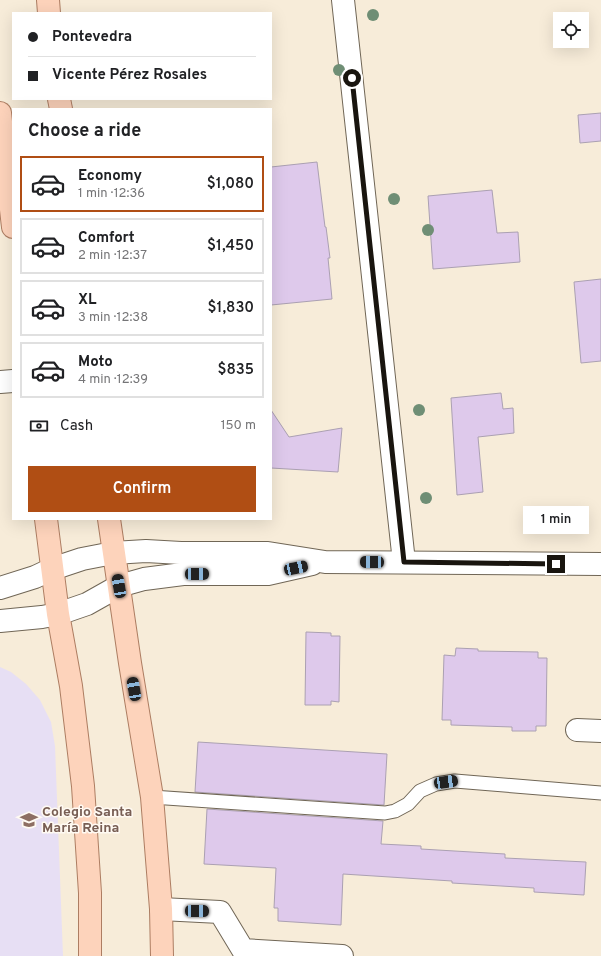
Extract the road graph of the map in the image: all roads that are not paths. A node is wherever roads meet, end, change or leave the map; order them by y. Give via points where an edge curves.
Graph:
1 (48, 0) edge
2 (343, 0) edge
3 (49, 12) edge
4 (0, 113) edge
5 (12, 218) edge
6 (12, 380) edge
7 (0, 382) edge
8 (46, 520) edge
9 (109, 520) edge
10 (113, 553) junction
11 (325, 562) junction
12 (404, 562) junction
13 (601, 564) edge
14 (52, 569) junction
15 (119, 586) junction
16 (0, 588) edge
17 (58, 614) junction
18 (0, 621) edge
19 (577, 730) dead end
20 (601, 731) edge
21 (601, 793) edge
22 (152, 797) junction
23 (161, 909) junction
24 (90, 956) edge
25 (162, 956) edge
26 (342, 956) edge

1 - 3 main road
2 - 12 street
4 - 5 main road
6 - 7 street
8 - 14 main road
9 - 10 main road
10 - 11 street via 268,553
10 - 14 street via 82,559
10 - 15 main road
11 - 12 street
11 - 15 street via 268,574 183,574 144,579
12 - 13 street
14 - 16 street
14 - 17 main road
15 - 17 street via 87,604
15 - 22 main road
17 - 18 street
17 - 24 main road via 71,686 83,786 90,893
19 - 20 street
21 - 22 lane via 455,781 436,784 420,792 408,804 385,813
22 - 23 main road
23 - 25 main road
23 - 26 street via 220,912 243,950

